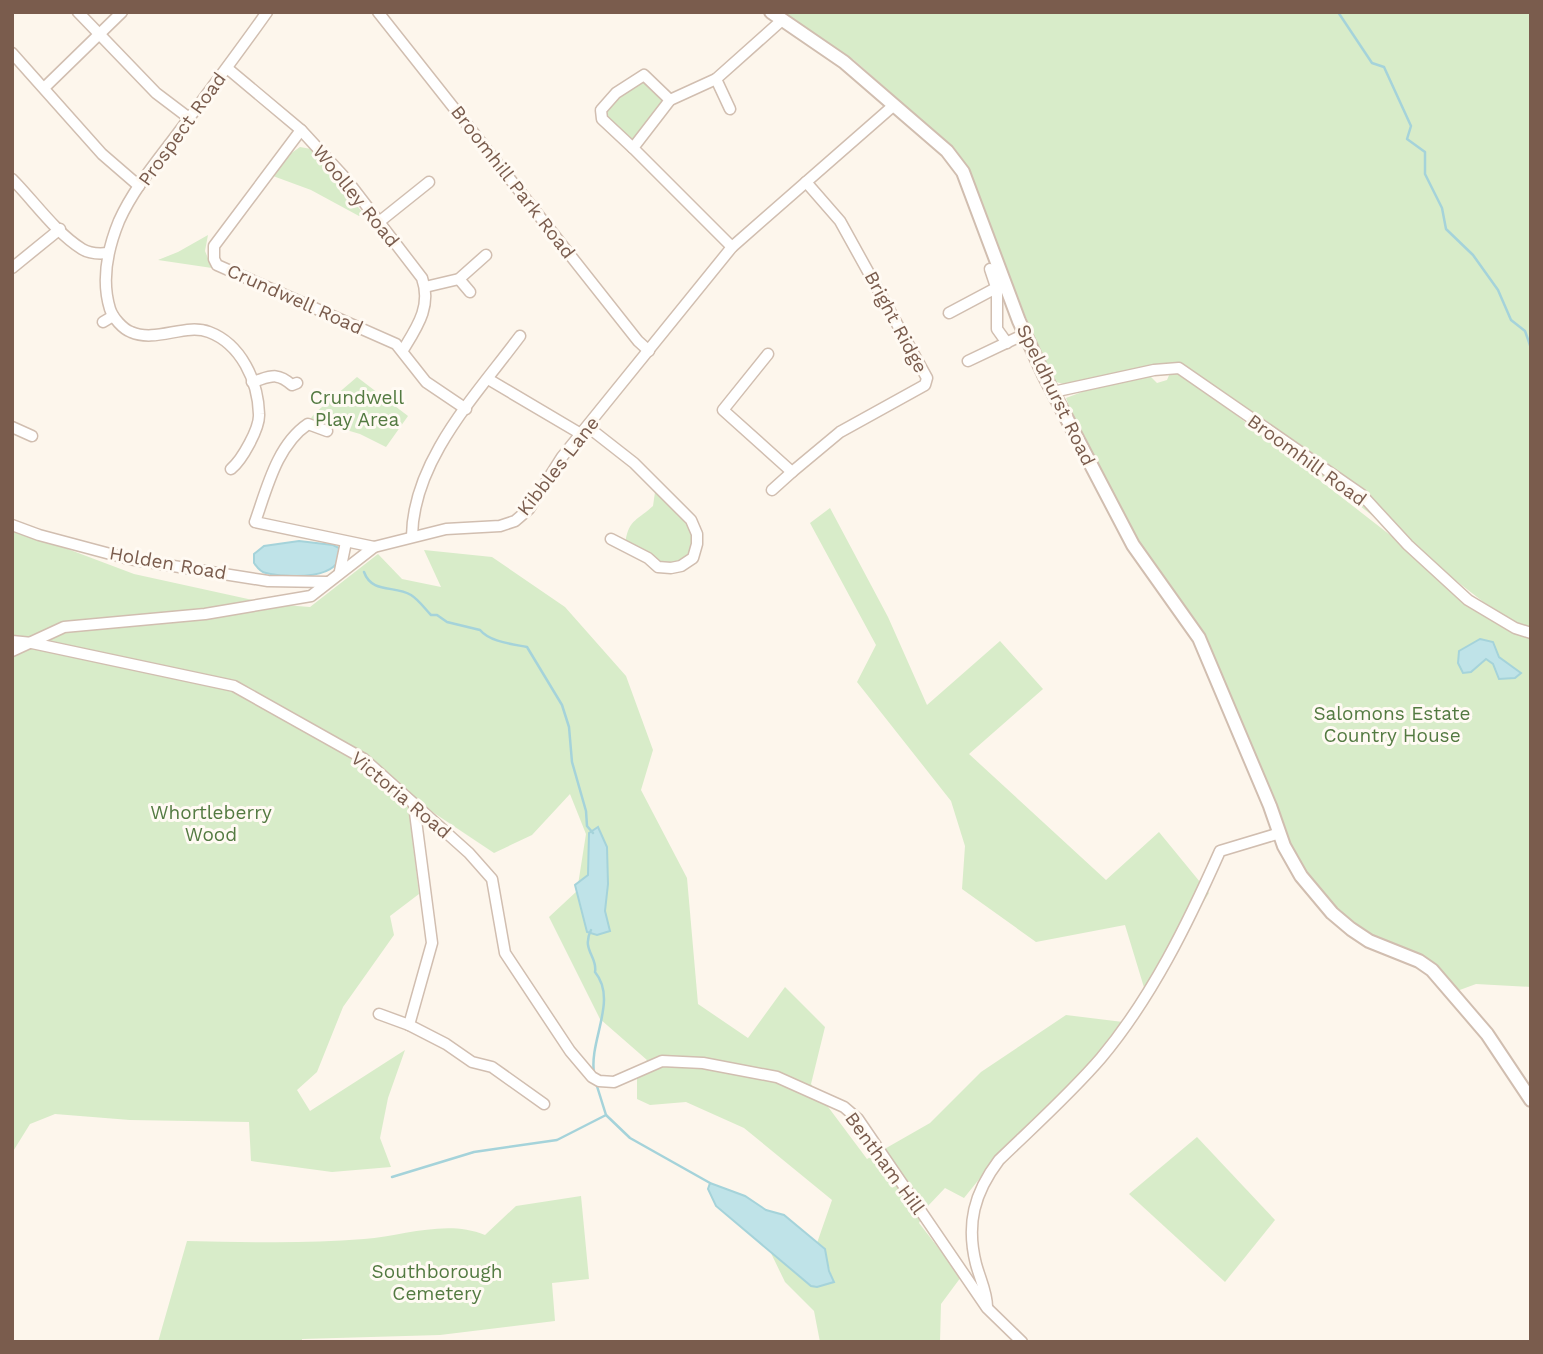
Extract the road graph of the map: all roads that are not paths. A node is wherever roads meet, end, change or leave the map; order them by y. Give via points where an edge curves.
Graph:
1 (78, 12) edge
2 (122, 12) edge
3 (267, 12) edge
4 (377, 12) edge
5 (776, 16) edge
6 (100, 34) junction
7 (12, 53) edge
8 (227, 68) junction
9 (716, 79) junction
10 (44, 88) junction
11 (670, 100) junction
12 (893, 106) junction
13 (730, 109) dead end
14 (189, 118) junction
15 (301, 130) junction
16 (633, 148) junction
17 (12, 178) edge
18 (429, 182) dead end
19 (806, 182) junction
20 (139, 186) junction
21 (379, 222) junction
22 (60, 229) junction
23 (732, 247) junction
24 (108, 253) junction
25 (486, 255) dead end
26 (12, 268) edge
27 (990, 269) dead end
28 (459, 279) junction
29 (425, 287) junction
30 (996, 288) junction
31 (470, 292) dead end
32 (949, 313) dead end
33 (113, 316) junction
34 (103, 323) dead end
35 (1025, 334) junction
36 (520, 336) dead end
37 (1007, 343) junction
38 (403, 351) junction
39 (649, 351) junction
40 (768, 354) dead end
41 (968, 361) dead end
42 (488, 379) junction
43 (252, 382) junction
44 (297, 383) dead end
45 (1053, 392) junction
46 (466, 409) junction
47 (12, 427) edge
48 (584, 430) junction
49 (327, 431) dead end
50 (32, 436) dead end
51 (231, 469) dead end
52 (792, 472) junction
53 (772, 490) dead end
54 (12, 525) edge
55 (412, 536) junction
56 (611, 539) dead end
57 (346, 542) junction
58 (374, 547) junction
59 (340, 571) junction
60 (327, 582) junction
61 (1531, 633) edge
62 (12, 641) edge
63 (32, 643) junction
64 (12, 651) edge
65 (414, 805) junction
66 (1280, 833) junction
67 (379, 1014) dead end
68 (409, 1025) junction
69 (585, 1071) joint
70 (1531, 1100) edge
71 (544, 1104) dead end
72 (987, 1308) junction
73 (1022, 1342) edge

1 - 6 street
2 - 6 street
3 - 8 street, Prospect Road
4 - 39 street, Broomhill Park Road
5 - 9 street
5 - 12 street, Speldhurst Road via 844,62
6 - 10 street
6 - 14 street via 156,93
7 - 10 street
8 - 14 street, Prospect Road
8 - 15 street, Woolley Road
9 - 11 street
9 - 13 street
10 - 20 street via 102,154
11 - 16 street
11 - 16 street via 644,75 616,93 601,110 602,119
12 - 19 street, Kibbles Lane
12 - 35 street, Speldhurst Road via 947,151 963,172
14 - 20 street, Prospect Road
15 - 21 street, Woolley Road
15 - 38 street, Crundwell Road via 214,246 217,265 389,340
16 - 23 street
17 - 22 street
18 - 21 street
19 - 23 street, Kibbles Lane
19 - 52 street, Bright Ridge via 840,221 927,378 925,384 840,432
20 - 24 street, Prospect Road
21 - 29 street, Woolley Road
22 - 24 street via 82,249
22 - 26 street
23 - 39 street, Kibbles Lane
24 - 33 street, Prospect Road via 108,299
25 - 28 street
27 - 30 street
28 - 29 street
28 - 31 street
29 - 38 street via 425,307
30 - 32 street
30 - 37 street via 997,329
33 - 34 street
33 - 43 street via 128,331 148,337 206,331 228,341
35 - 37 street
35 - 45 street, Speldhurst Road
36 - 42 street
37 - 41 street
38 - 46 street, Crundwell Road via 426,382
39 - 48 street, Kibbles Lane
40 - 52 street via 723,410
42 - 46 street
42 - 48 street
43 - 44 street via 273,376
43 - 51 street via 260,415 239,463
45 - 61 street, Broomhill Road via 1179,368 1361,494 1468,600
45 - 66 street, Speldhurst Road via 1133,545 1199,638
46 - 55 street via 425,473
47 - 50 street
48 - 55 street, Kibbles Lane via 516,521
48 - 56 street via 634,463 691,520 697,534 693,558 671,568 658,567
49 - 57 street via 308,424 286,443 255,522
52 - 53 street
54 - 60 street, Holden Road via 128,559 268,581
55 - 58 street, Kibbles Lane
57 - 58 street
57 - 59 street
58 - 59 street, Kibbles Lane
59 - 60 street, Kibbles Lane
60 - 63 street, Kibbles Lane via 311,596 205,614 64,627
62 - 63 street, Victoria Road
63 - 64 street, Kibbles Lane
63 - 65 street, Victoria Road via 234,686 364,759
65 - 68 street via 432,943
65 - 69 street, Victoria Road via 492,879 505,953
66 - 70 street, Speldhurst Road via 1301,876 1332,913 1369,941 1419,961 1446,983
66 - 72 street via 1220,851 1175,946 1141,1002 1100,1058 987,1176 976,1201 972,1230
67 - 68 street
68 - 71 street via 472,1062 492,1067
69 - 72 street, Bentham Hill via 606,1083 662,1061 703,1063 777,1077 844,1107 858,1119
72 - 73 street

